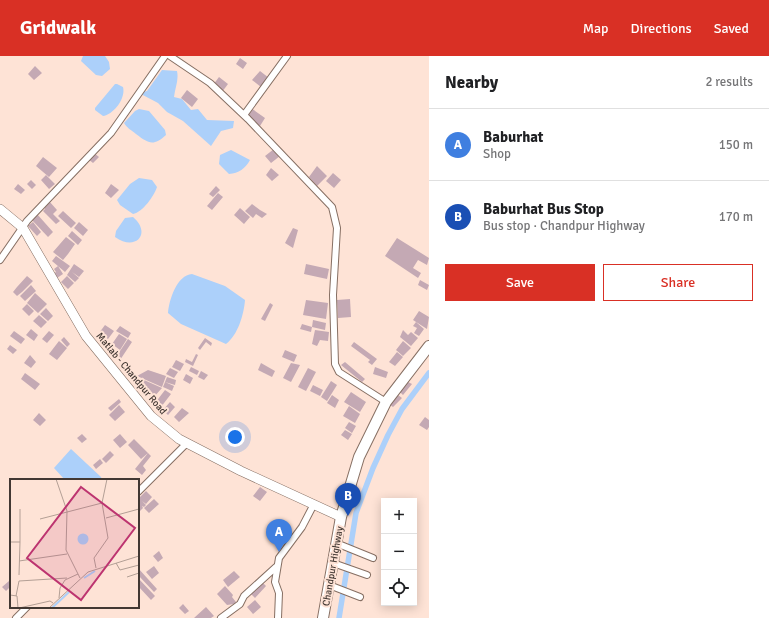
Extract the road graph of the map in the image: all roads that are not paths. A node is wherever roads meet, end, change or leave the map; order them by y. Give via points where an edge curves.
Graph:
1 (165, 56) edge
2 (170, 56) edge
3 (287, 56) edge
4 (244, 115) junction
5 (0, 209) edge
6 (23, 228) junction
7 (0, 260) edge
8 (429, 346) edge
9 (386, 402) junction
10 (187, 443) junction
11 (139, 491) edge
12 (314, 504) junction
13 (341, 516) junction
14 (341, 545) junction
15 (373, 558) dead end
16 (332, 563) junction
17 (276, 567) junction
18 (367, 575) dead end
19 (329, 585) junction
20 (360, 597) dead end
21 (26, 608) edge
22 (16, 618) edge
23 (221, 618) edge
24 (278, 618) edge
25 (323, 618) edge

1 - 6 street via 111,133
2 - 4 street via 210,83
3 - 4 street
4 - 9 street via 332,207 337,228 333,295 335,364 339,372
5 - 6 main road, Matlab - Chandpur Road
6 - 7 street
6 - 10 main road, Matlab - Chandpur Road via 86,336 151,416
8 - 9 main road, Chandpur Highway
9 - 13 main road, Chandpur Highway via 359,457
10 - 11 street
10 - 12 main road, Matlab - Chandpur Road via 240,471
12 - 13 main road, Matlab - Chandpur Road
12 - 17 street via 302,527 279,558
13 - 14 main road, Chandpur Highway
14 - 15 street
14 - 16 main road, Chandpur Highway
16 - 18 street
16 - 19 main road, Chandpur Highway
17 - 23 street via 244,596 240,604
17 - 24 street
19 - 20 street
19 - 25 main road, Chandpur Highway
21 - 22 street

